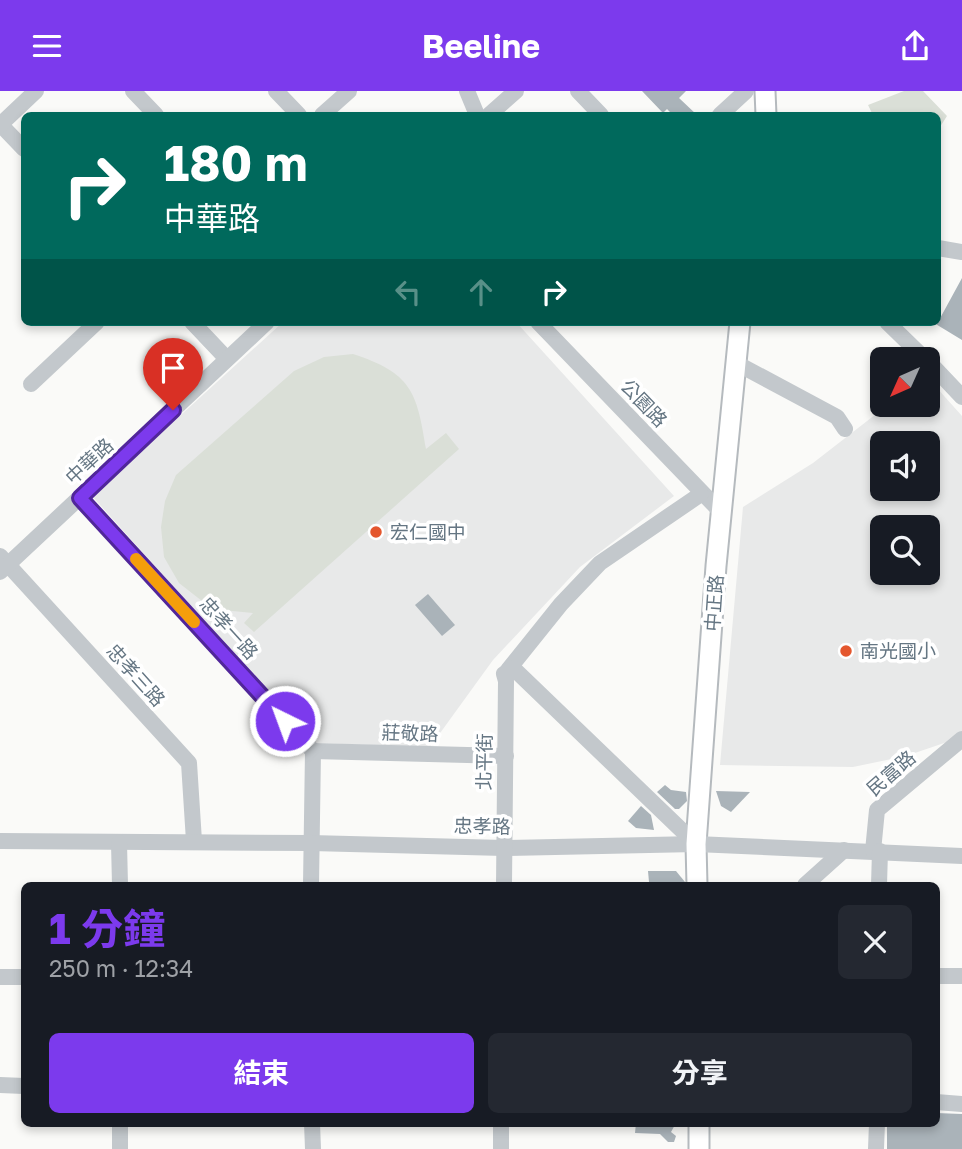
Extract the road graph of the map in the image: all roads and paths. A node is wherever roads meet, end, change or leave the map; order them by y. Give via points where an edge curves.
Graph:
1 (36, 91) edge
2 (133, 91) edge
3 (276, 91) edge
4 (349, 91) edge
5 (467, 91) edge
6 (516, 91) edge
7 (578, 91) edge
8 (746, 91) edge
9 (153, 112) edge
10 (296, 112) edge
11 (332, 112) edge
12 (476, 112) edge
13 (492, 112) edge
14 (598, 112) edge
15 (723, 112) edge
16 (0, 124) edge
17 (21, 146) edge
18 (941, 248) edge
19 (962, 252) edge
20 (93, 326) edge
21 (195, 326) edge
22 (263, 326) edge
23 (542, 326) edge
24 (740, 326) edge
25 (891, 326) edge
26 (913, 347) edge
27 (227, 359) junction
28 (736, 363) junction
29 (940, 374) edge
30 (31, 384) dead end
31 (962, 397) edge
32 (845, 429) dead end
33 (701, 494) junction
34 (80, 498) junction
35 (721, 512) junction
36 (3, 564) edge
37 (507, 675) junction
38 (962, 739) edge
39 (313, 751) junction
40 (506, 757) junction
41 (0, 841) edge
42 (194, 841) junction
43 (119, 843) junction
44 (311, 843) junction
45 (696, 844) junction
46 (504, 848) junction
47 (844, 850) junction
48 (876, 851) junction
49 (962, 856) edge
50 (120, 882) edge
51 (310, 882) edge
52 (503, 882) edge
53 (697, 882) edge
54 (808, 882) edge
55 (879, 882) edge
56 (940, 976) edge
57 (0, 977) edge
58 (21, 977) edge
59 (962, 977) edge
60 (0, 1085) edge
61 (21, 1086) edge
62 (940, 1102) edge
63 (962, 1104) edge
64 (120, 1127) edge
65 (312, 1127) edge
66 (501, 1127) edge
67 (699, 1127) edge
68 (877, 1127) edge
69 (120, 1149) edge
70 (313, 1149) edge
71 (501, 1149) edge
72 (699, 1149) edge
73 (876, 1149) edge

1 - 16 street
2 - 9 street
3 - 10 street
4 - 11 street
5 - 12 street
6 - 13 street
7 - 14 street
8 - 15 street
16 - 17 street
18 - 19 street
20 - 30 street
21 - 27 street
22 - 27 street, 中華路
23 - 33 street, 公園路
24 - 28 main road, 中正路
25 - 26 street
27 - 34 street, 中華路
28 - 32 street via 837,417
28 - 35 main road, 中正路
29 - 31 street
33 - 35 street, 公園路
33 - 37 street via 600,563 561,604
34 - 36 street, 中華路
34 - 39 street, 忠孝一路
35 - 45 main road, 中正路
36 - 42 street, 忠孝三路 via 189,763
37 - 40 street, 北平街
37 - 45 street via 517,669
38 - 48 street, 民富路 via 877,810
39 - 40 street, 莊敬路
39 - 44 street
40 - 46 street, 北平街
41 - 43 street, 忠孝路
42 - 43 street, 忠孝路
42 - 44 street, 忠孝路
43 - 50 street
44 - 46 street, 忠孝路
44 - 51 street
45 - 46 street, 忠孝路
45 - 47 street, 忠孝路
45 - 53 main road, 中正路
46 - 52 street, 北平街
47 - 48 street, 忠孝路
47 - 54 street
48 - 49 street, 忠孝路
48 - 55 street, 民富路
56 - 59 street
57 - 58 street
60 - 61 street
62 - 63 street
64 - 69 street
65 - 70 street
66 - 71 street
67 - 72 main road
68 - 73 street

